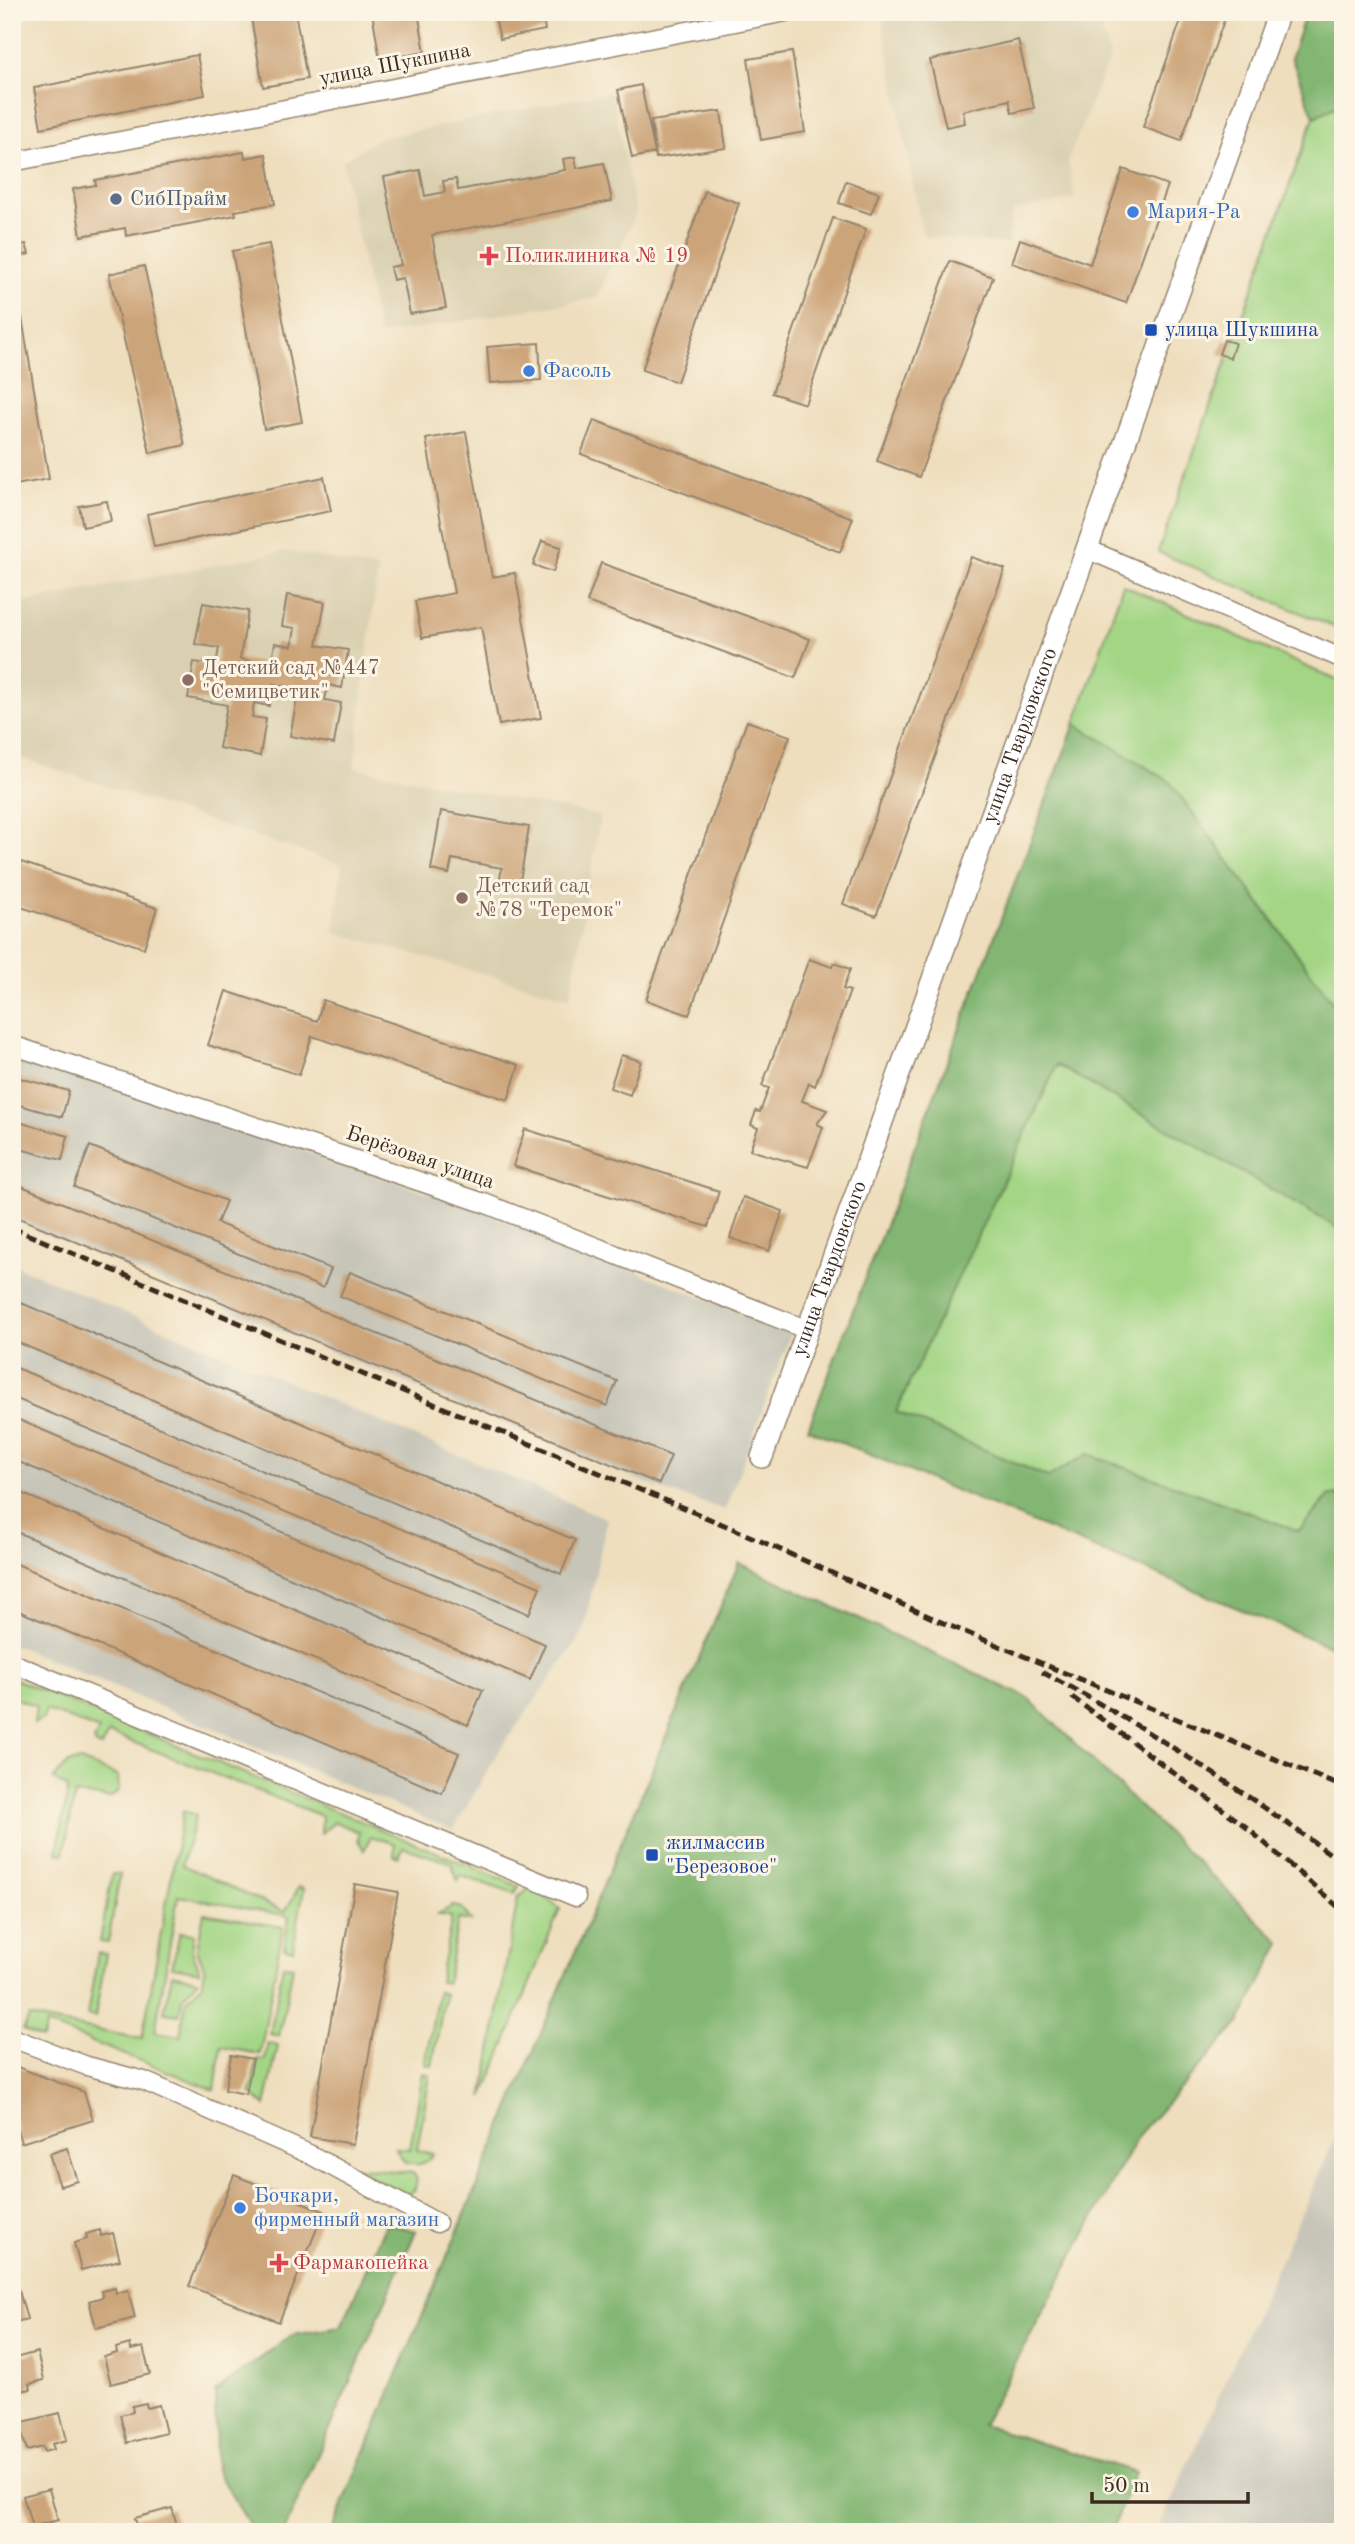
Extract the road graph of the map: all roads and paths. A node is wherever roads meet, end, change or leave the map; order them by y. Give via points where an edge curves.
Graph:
1 (786, 12) edge
2 (1279, 12) edge
3 (12, 162) edge
4 (1087, 549) junction
5 (1343, 659) edge
6 (12, 1045) edge
7 (808, 1330) junction
8 (762, 1457) dead end
9 (12, 1663) edge
10 (576, 1897) dead end
11 (12, 2038) edge
12 (438, 2223) dead end

1 - 3 street, улица Шукшина
2 - 4 street, улица Твардовского
4 - 5 street
4 - 7 street, улица Твардовского
6 - 7 street, Берёзовая улица via 484,1203
7 - 8 street, улица Твардовского
9 - 10 street
11 - 12 street via 193,2102 309,2154

